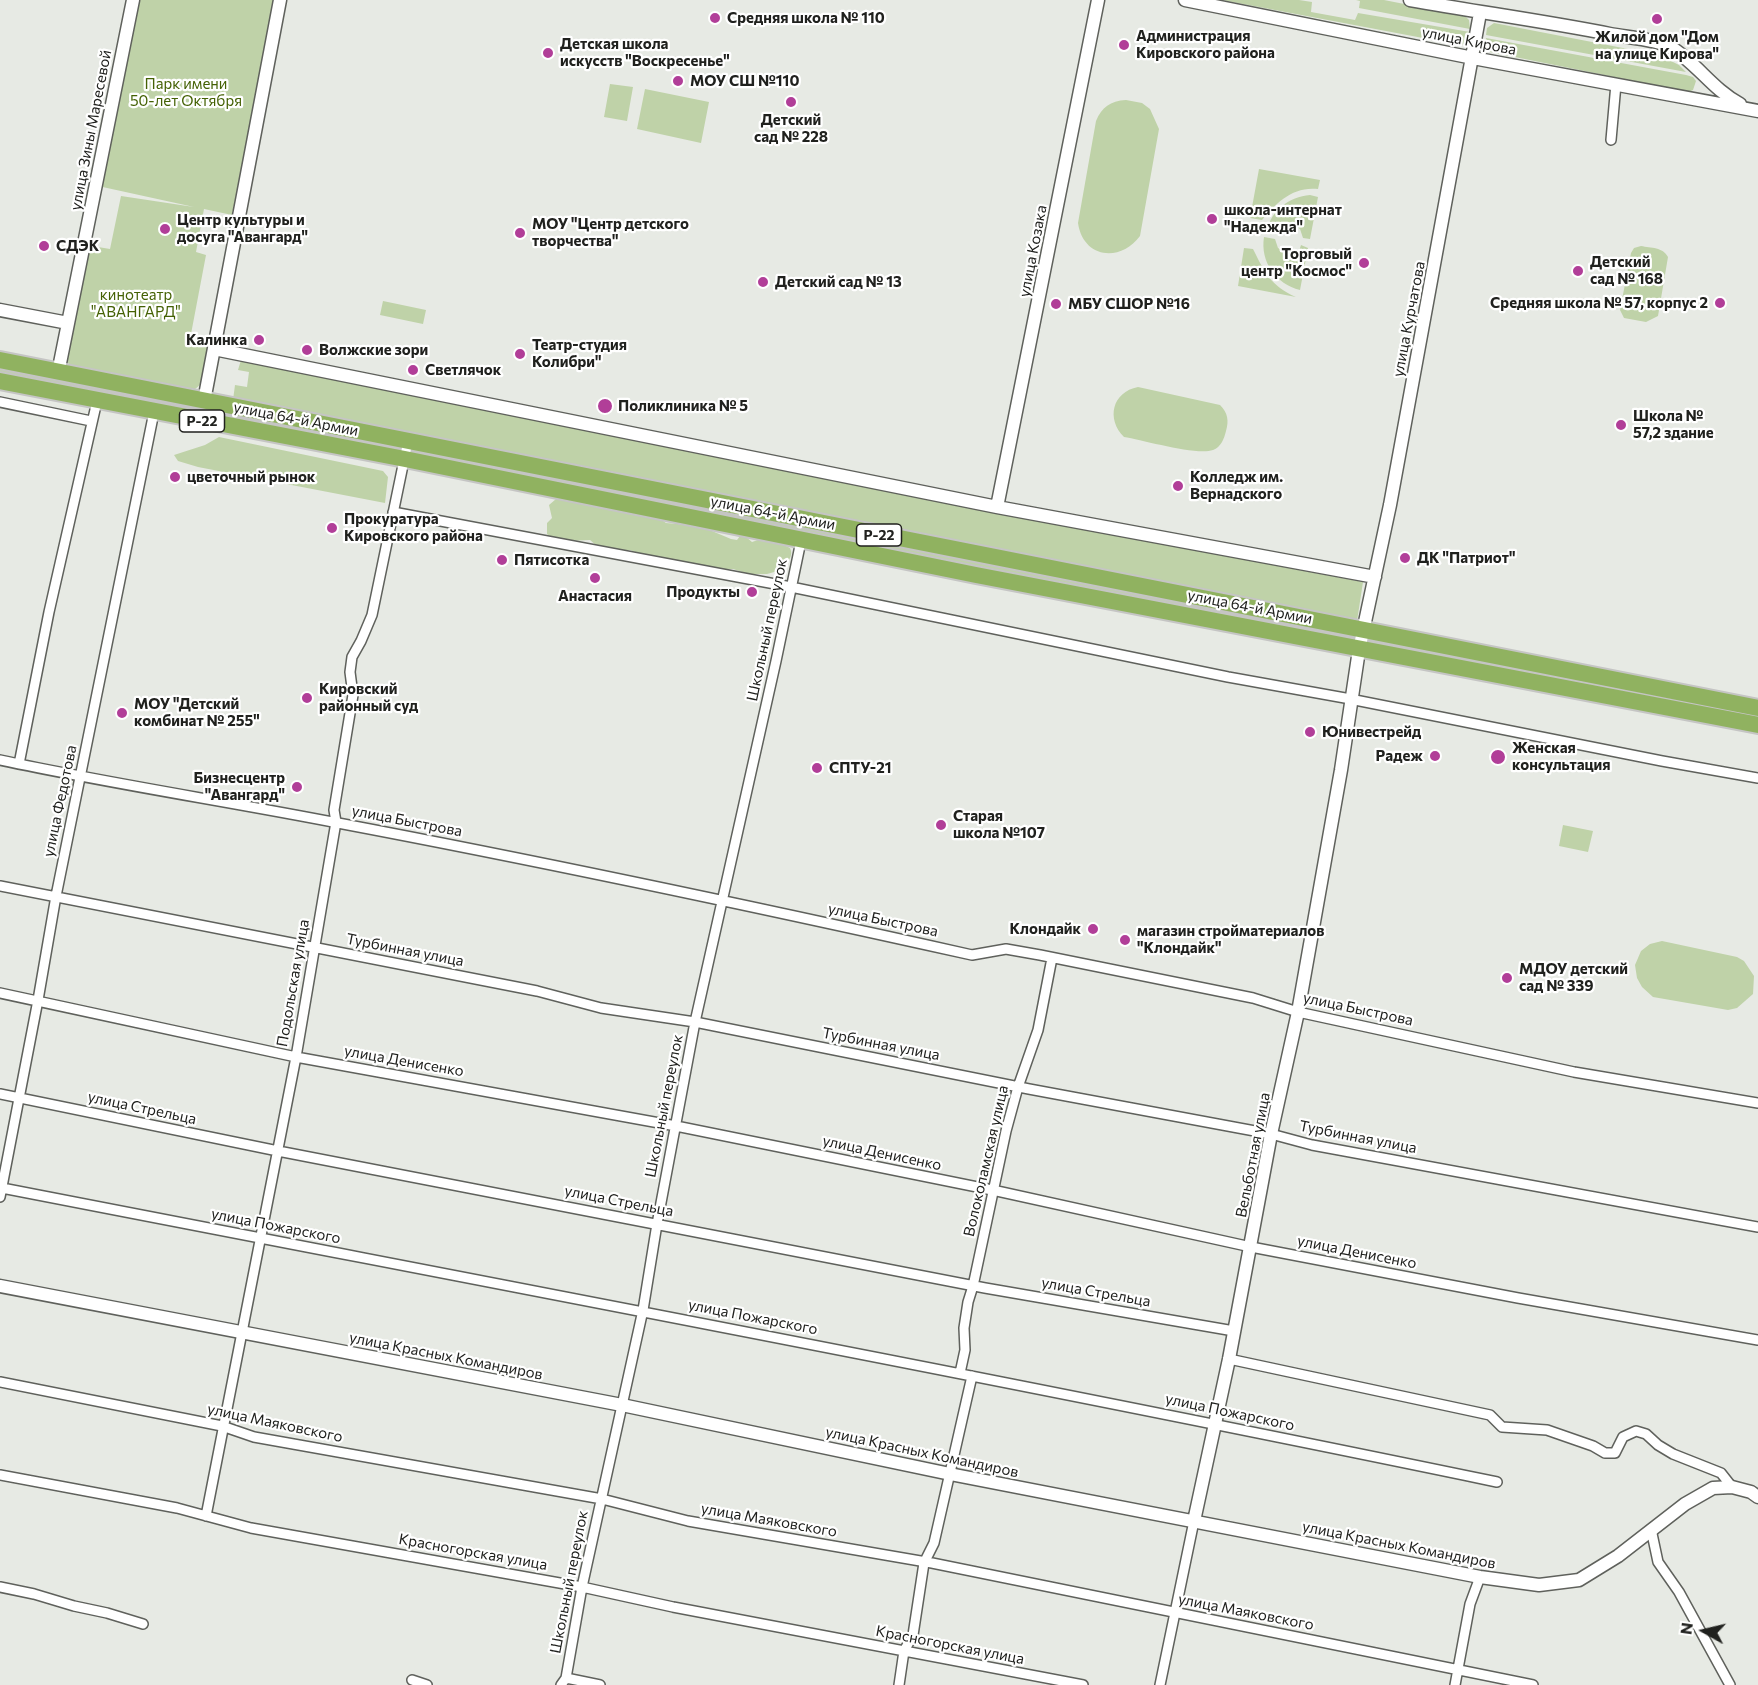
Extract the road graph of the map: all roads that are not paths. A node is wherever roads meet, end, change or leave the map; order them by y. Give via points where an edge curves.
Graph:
1 (133, 0) edge
2 (280, 0) edge
3 (1098, 0) edge
4 (1185, 0) edge
5 (1410, 0) edge
6 (1480, 13) junction
7 (1473, 58) junction
8 (1616, 84) junction
9 (1754, 110) edge
10 (1611, 141) dead end
11 (0, 310) edge
12 (68, 323) junction
13 (214, 350) junction
14 (0, 360) edge
15 (58, 373) junction
16 (0, 381) edge
17 (97, 401) junction
18 (204, 401) junction
19 (0, 402) edge
20 (154, 412) junction
21 (92, 421) junction
22 (408, 441) junction
23 (405, 459) junction
24 (598, 478) junction
25 (593, 498) junction
26 (997, 507) junction
27 (393, 512) junction
28 (801, 541) junction
29 (1375, 577) junction
30 (792, 586) junction
31 (1363, 629) junction
32 (1359, 650) junction
33 (1352, 699) junction
34 (1758, 708) edge
35 (1758, 725) edge
36 (0, 760) edge
37 (19, 764) junction
38 (80, 778) junction
39 (1758, 778) edge
40 (336, 822) junction
41 (0, 885) edge
42 (56, 896) junction
43 (723, 900) junction
44 (315, 948) junction
45 (1052, 958) junction
46 (0, 993) edge
47 (38, 1000) junction
48 (1298, 1012) junction
49 (696, 1022) junction
50 (296, 1057) junction
51 (1018, 1087) junction
52 (0, 1094) edge
53 (18, 1098) junction
54 (1758, 1103) edge
55 (676, 1126) junction
56 (1271, 1134) junction
57 (278, 1151) junction
58 (994, 1192) junction
59 (1, 1193) edge
60 (657, 1224) junction
61 (1758, 1227) edge
62 (259, 1238) junction
63 (1251, 1247) junction
64 (0, 1286) edge
65 (973, 1286) junction
66 (643, 1310) junction
67 (1234, 1331) junction
68 (242, 1333) junction
69 (1758, 1340) edge
70 (1229, 1359) junction
71 (960, 1373) junction
72 (972, 1376) junction
73 (0, 1382) edge
74 (622, 1405) junction
75 (1216, 1424) junction
76 (222, 1426) junction
77 (950, 1474) junction
78 (0, 1475) edge
79 (1497, 1482) dead end
80 (1732, 1486) junction
81 (1758, 1497) edge
82 (602, 1499) junction
83 (206, 1516) junction
84 (1194, 1521) junction
85 (1651, 1528) junction
86 (924, 1563) junction
87 (1480, 1577) junction
88 (0, 1587) edge
89 (582, 1587) junction
90 (1174, 1614) junction
91 (142, 1624) dead end
92 (904, 1651) junction
93 (1459, 1670) junction
94 (412, 1680) dead end
95 (563, 1681) edge
96 (428, 1685) edge
97 (600, 1685) edge
98 (899, 1685) edge
99 (1083, 1685) edge
100 (1160, 1685) edge
101 (1455, 1685) edge
102 (1533, 1685) edge
103 (1730, 1685) edge

1 - 12 street, улица Зины Маресевой
2 - 13 street
3 - 26 street, улица Козака
4 - 7 street, улица Кирова
5 - 6 street, улица Кирова
6 - 7 street, улица Курчатова
6 - 9 street, улица Кирова via 1667,45 1719,92
7 - 8 street, улица Кирова
7 - 29 street, улица Курчатова
8 - 9 street, улица Кирова
8 - 10 street
11 - 12 street
12 - 15 street, улица Зины Маресевой
13 - 18 street
13 - 26 street
14 - 15 highway, улица 64-й Армии / Р-22
15 - 18 highway, улица 64-й Армии / Р-22
16 - 17 highway, улица 64-й Армии / Р-22
17 - 20 highway, улица 64-й Армии / Р-22
17 - 21 street
18 - 22 highway, улица 64-й Армии / Р-22
19 - 21 street
20 - 23 highway, улица 64-й Армии / Р-22
20 - 38 street, улица Федотова
21 - 37 street
22 - 23 street, Подольская улица
22 - 24 highway, улица 64-й Армии / Р-22
23 - 25 highway, улица 64-й Армии / Р-22
23 - 27 street, Подольская улица
24 - 25 highway
24 - 31 highway, улица 64-й Армии / Р-22
25 - 28 highway, улица 64-й Армии / Р-22
26 - 29 street
27 - 30 street
27 - 40 street, Подольская улица via 372,615 352,657 353,695 334,810
28 - 30 street, Школьный переулок
28 - 32 highway, улица 64-й Армии / Р-22
29 - 31 street, улица Курчатова
30 - 33 street
30 - 43 street, Школьный переулок
31 - 32 street, Вельботная улица
31 - 34 highway, улица 64-й Армии / Р-22
32 - 33 street, Вельботная улица
32 - 35 highway, улица 64-й Армии / Р-22
33 - 39 street
33 - 48 street, Вельботная улица
36 - 37 street, улица Быстрова
37 - 38 street, улица Быстрова
38 - 40 street, улица Быстрова
38 - 42 street, улица Федотова
40 - 43 street, улица Быстрова
40 - 44 street, Подольская улица
41 - 42 street, Турбинная улица
42 - 44 street, Турбинная улица
42 - 47 street, улица Федотова
43 - 45 street, улица Быстрова via 972,955 1006,950
43 - 49 street, Школьный переулок
44 - 49 street, Турбинная улица via 537,991 602,1008
44 - 50 street, Подольская улица
45 - 48 street, улица Быстрова via 1253,998
45 - 51 street, Волоколамская улица via 1038,1030
46 - 47 street, улица Денисенко
47 - 50 street, улица Денисенко
47 - 53 street, улица Федотова
48 - 54 street, улица Быстрова via 1574,1072
48 - 56 street, Вельботная улица
49 - 51 street, Турбинная улица
49 - 55 street, Школьный переулок
50 - 55 street, улица Денисенко
50 - 57 street, Подольская улица
51 - 56 street, Турбинная улица
51 - 58 street, Волоколамская улица
52 - 53 street, улица Стрельца
53 - 57 street, улица Стрельца
53 - 59 street, улица Федотова
55 - 58 street, улица Денисенко
55 - 60 street, Школьный переулок
56 - 61 street, Турбинная улица via 1312,1145
56 - 63 street, Вельботная улица
57 - 60 street, улица Стрельца
57 - 62 street, Подольская улица
58 - 63 street, улица Денисенко
58 - 65 street, Волоколамская улица
59 - 62 street, улица Пожарского
60 - 65 street, улица Стрельца
60 - 66 street, Школьный переулок
62 - 66 street, улица Пожарского
62 - 68 street, Подольская улица
63 - 67 street, Вельботная улица
63 - 69 street, улица Денисенко
64 - 68 street, улица Красных Командиров
65 - 67 street, улица Стрельца
65 - 71 street, Волоколамская улица
66 - 71 street, улица Пожарского
66 - 74 street, Школьный переулок
67 - 70 street, Вельботная улица
68 - 74 street, улица Красных Командиров
68 - 76 street, Подольская улица
70 - 75 street, Вельботная улица
70 - 80 street via 1490,1415 1502,1428 1547,1430 1605,1453 1615,1453 1623,1437 1636,1431 1673,1454 1720,1473
71 - 72 street, улица Пожарского
72 - 75 street, улица Пожарского
72 - 77 street
73 - 76 street, улица Маяковского
74 - 77 street, улица Красных Командиров
74 - 82 street, Школьный переулок
75 - 79 street, улица Пожарского
75 - 84 street, Вельботная улица
76 - 82 street, улица Маяковского via 255,1437
76 - 83 street, Подольская улица
77 - 84 street, улица Красных Командиров
77 - 86 street via 934,1543
78 - 83 street, Красногорская улица
80 - 81 street
80 - 85 street via 1713,1488
82 - 86 street, улица Маяковского via 688,1521
82 - 89 street, Школьный переулок
83 - 89 street, Красногорская улица via 251,1528
84 - 87 street, улица Красных Командиров
84 - 90 street, Вельботная улица
85 - 87 street, улица Красных Командиров via 1618,1556 1579,1580 1539,1585
85 - 103 street via 1658,1562
86 - 90 street, улица Маяковского
86 - 92 street via 913,1635
87 - 93 street via 1470,1604
88 - 91 street via 108,1612
89 - 92 street, Красногорская улица
89 - 95 street, Школьный переулок
90 - 93 street, улица Маяковского
90 - 100 street, Вельботная улица
92 - 98 street
92 - 99 street, Красногорская улица
93 - 101 street
93 - 102 street, улица Маяковского
94 - 96 street
95 - 97 street

